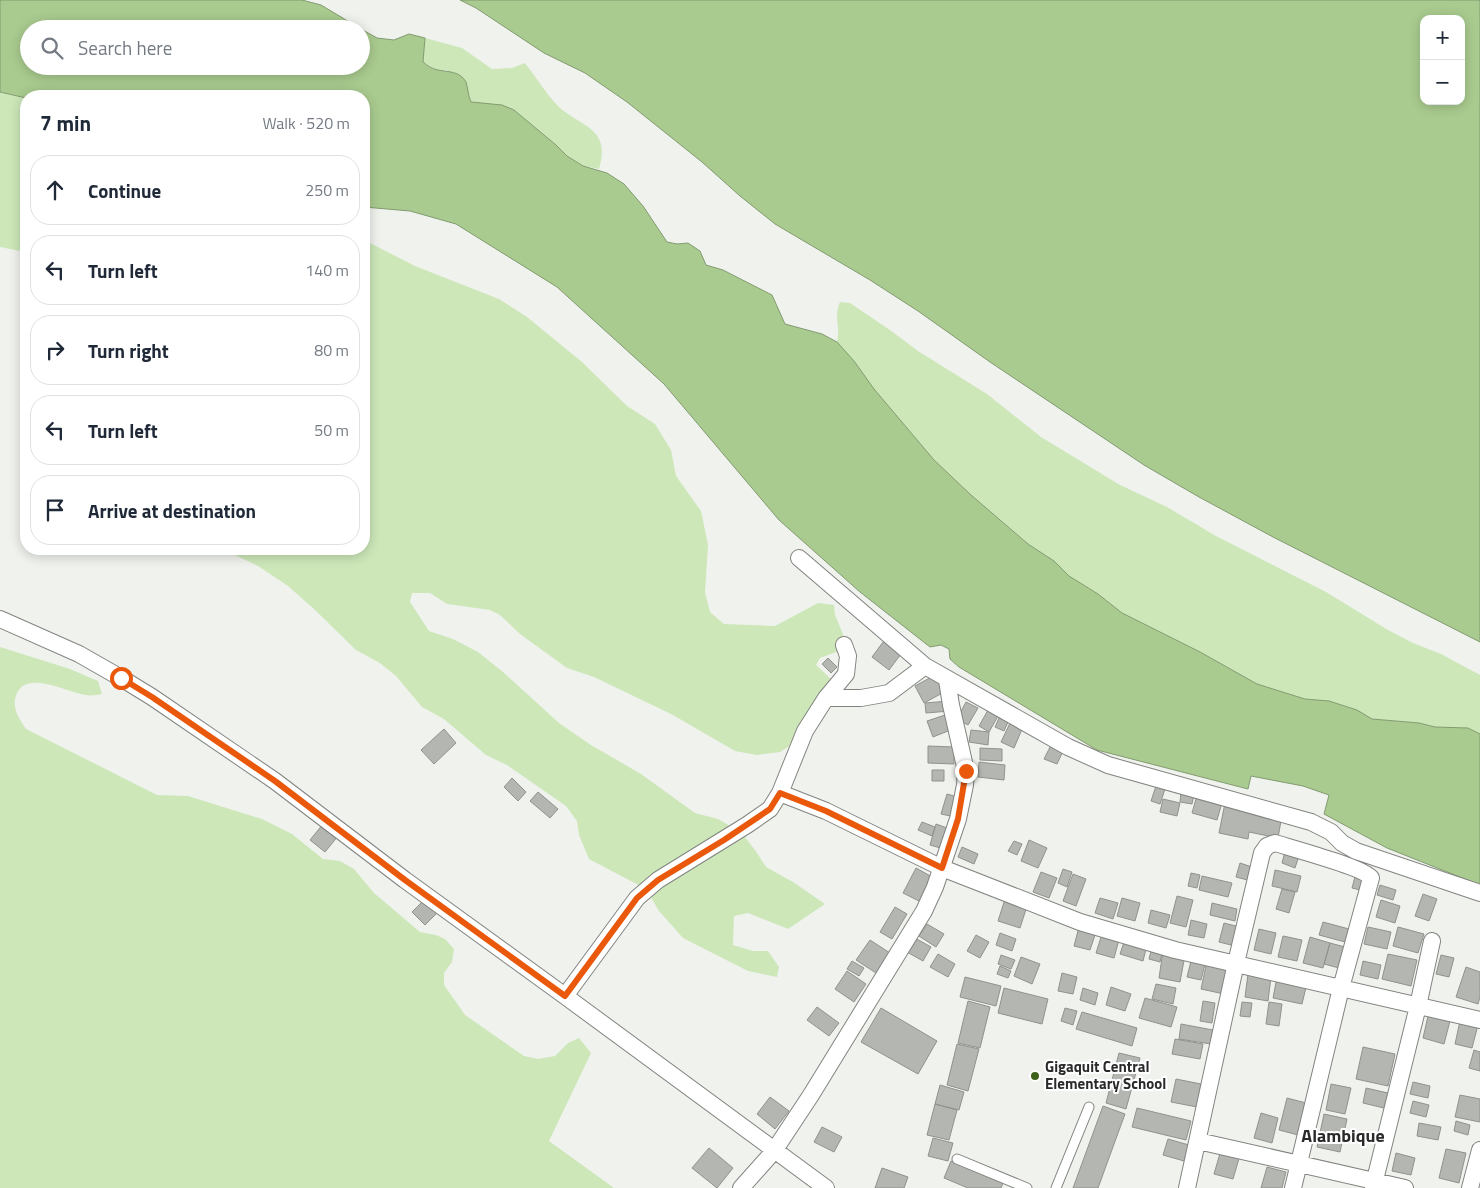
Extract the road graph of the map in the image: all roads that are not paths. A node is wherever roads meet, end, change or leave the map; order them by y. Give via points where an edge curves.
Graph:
1 (798, 558) dead end
2 (0, 619) edge
3 (844, 645) dead end
4 (925, 666) junction
5 (947, 680) junction
6 (826, 698) junction
7 (780, 793) junction
8 (942, 868) junction
9 (1480, 893) edge
10 (1432, 941) dead end
11 (1236, 963) junction
12 (1341, 988) junction
13 (565, 996) junction
14 (1418, 1006) junction
15 (1480, 1020) edge
16 (1089, 1107) dead end
17 (1198, 1141) junction
18 (1480, 1150) edge
19 (774, 1151) junction
20 (957, 1159) dead end
21 (1299, 1164) junction
22 (1374, 1185) edge
23 (741, 1188) edge
24 (826, 1188) edge
25 (1026, 1188) edge
26 (1056, 1188) edge
27 (1187, 1188) edge
28 (1293, 1188) edge
29 (1405, 1188) edge
30 (1470, 1188) edge

1 - 4 street
2 - 13 street via 79,654 152,697 275,781
3 - 6 street via 848,656 846,674
4 - 5 street
4 - 6 street via 889,693 861,698
5 - 8 street via 966,771 958,819
5 - 9 street via 1068,748 1108,765 1310,822 1331,832 1356,852
6 - 7 street via 805,731
7 - 8 street via 826,811
7 - 13 street via 770,809 658,880 637,898
8 - 11 street via 1080,922 1175,950
8 - 19 street via 924,911
10 - 14 street
11 - 12 street
11 - 12 street via 1262,853 1267,846 1276,843 1370,876
11 - 17 street
12 - 14 street
12 - 21 street
13 - 19 street
14 - 15 street
14 - 22 street
16 - 26 lane
17 - 21 street
17 - 27 street
18 - 30 street
19 - 23 street
19 - 24 street
20 - 25 lane
21 - 22 street
21 - 28 street
22 - 29 street

